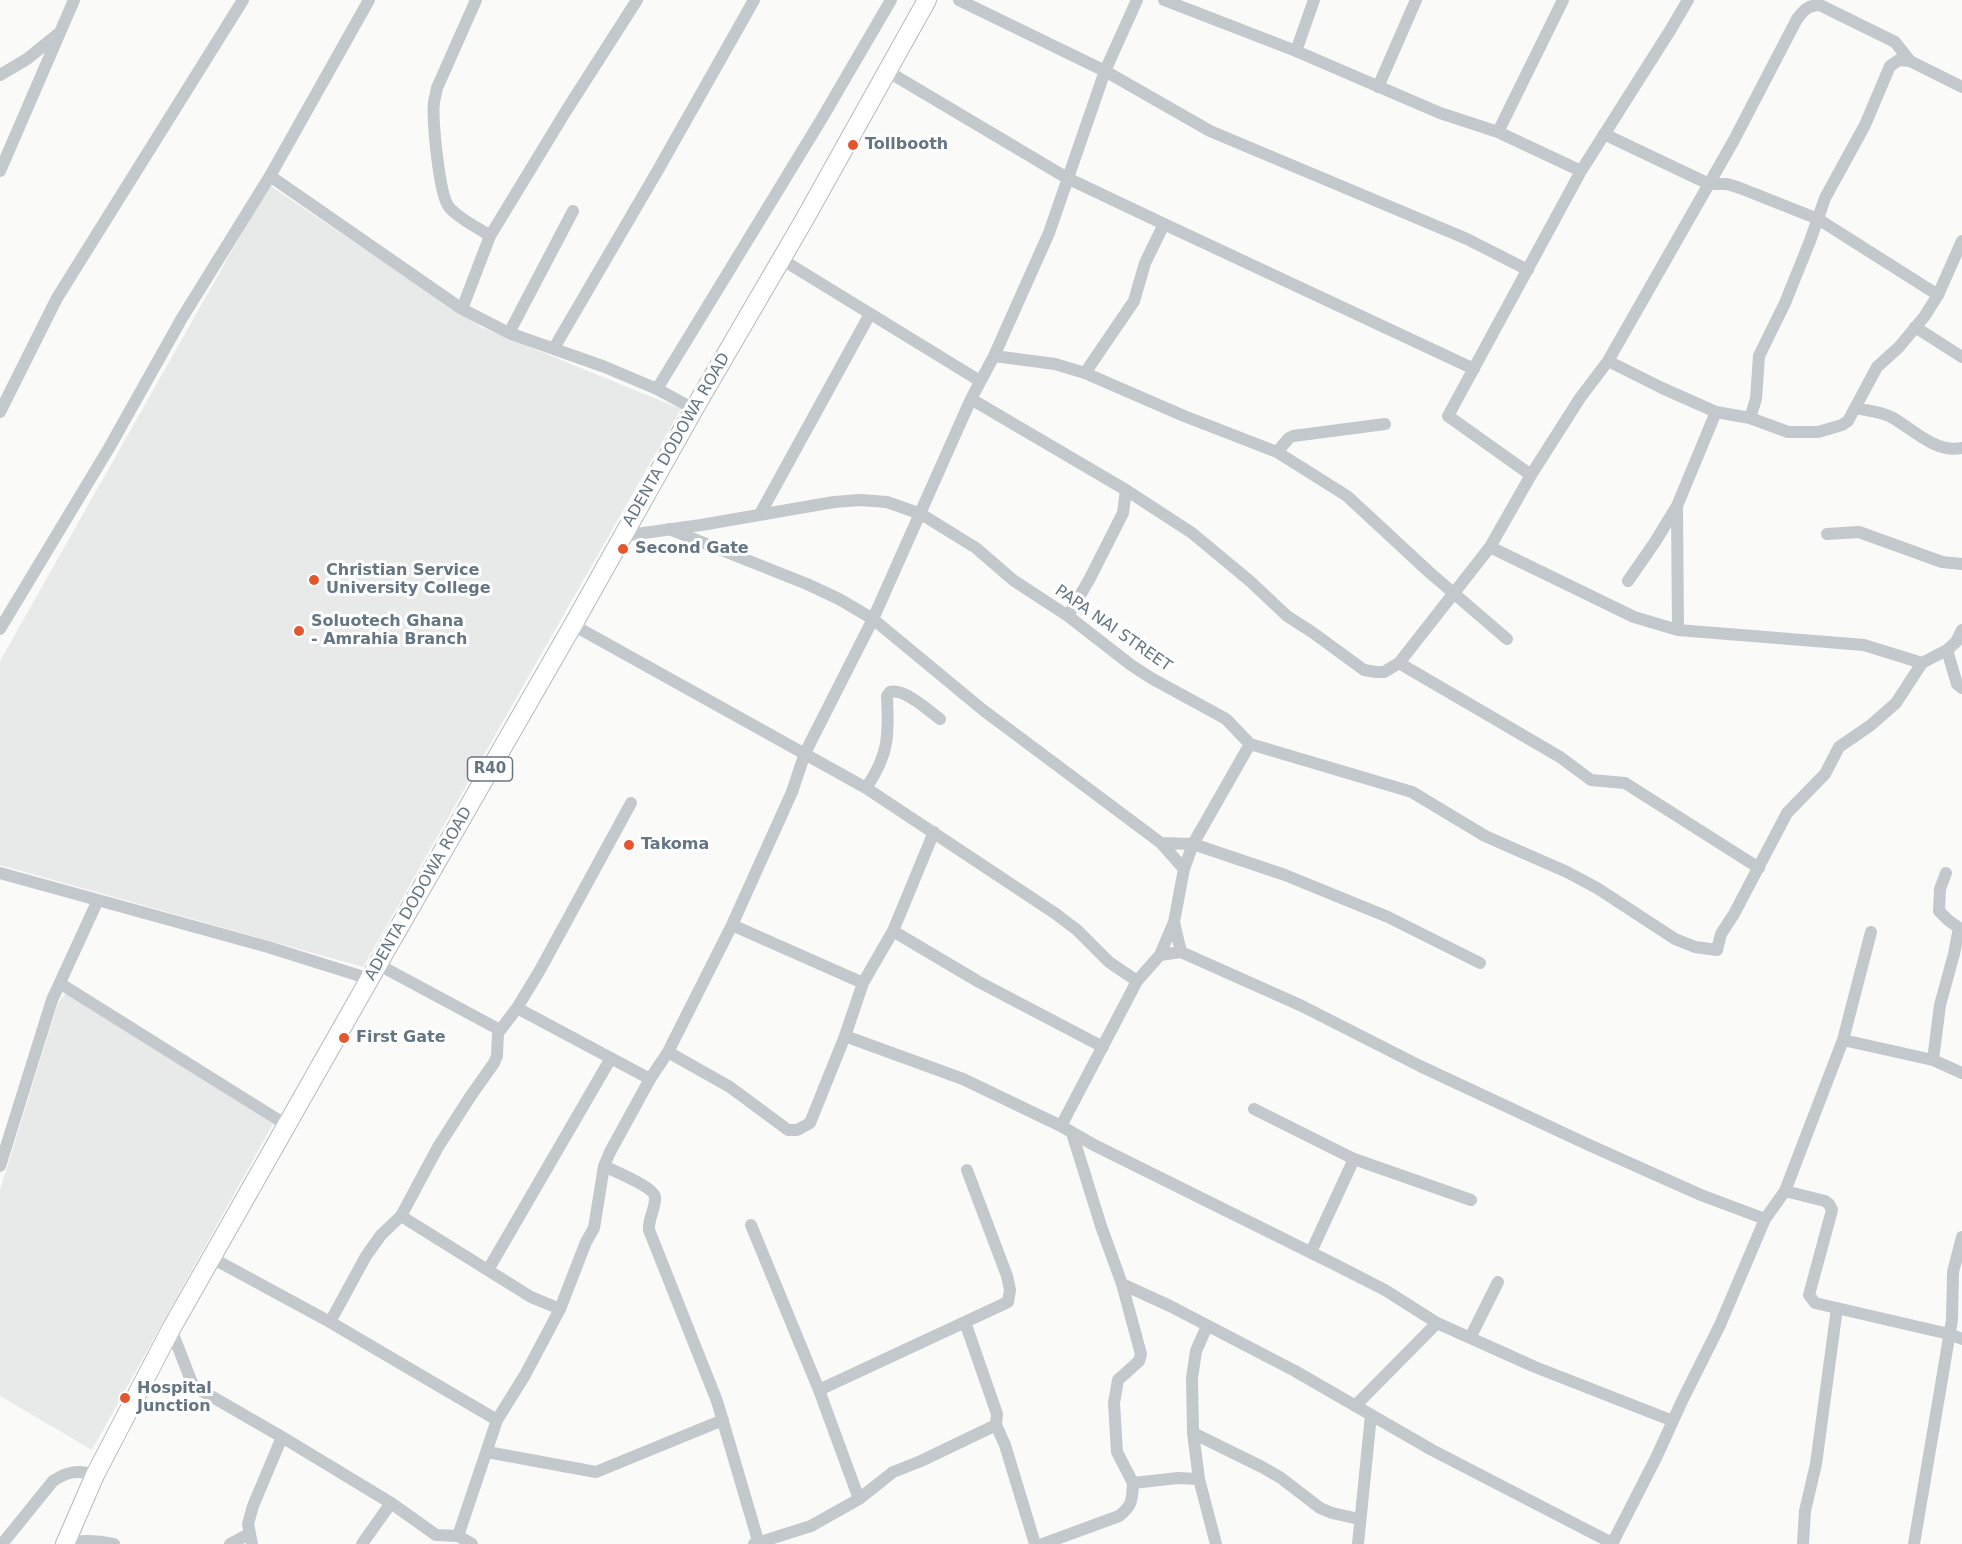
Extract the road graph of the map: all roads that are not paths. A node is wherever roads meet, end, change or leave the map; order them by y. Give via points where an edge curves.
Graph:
1 (74, 0) edge
2 (243, 0) edge
3 (369, 0) edge
4 (476, 0) edge
5 (637, 0) edge
6 (754, 0) edge
7 (891, 0) edge
8 (927, 0) edge
9 (959, 0) edge
10 (1137, 0) edge
11 (1164, 0) edge
12 (1314, 0) edge
13 (1416, 0) edge
14 (1563, 0) edge
15 (1688, 0) edge
16 (59, 33) junction
17 (1296, 51) junction
18 (27, 59) junction
19 (1910, 61) junction
20 (43, 70) junction
21 (887, 71) junction
22 (1105, 71) junction
23 (0, 75) edge
24 (1378, 87) junction
25 (1962, 87) edge
26 (1498, 132) junction
27 (1604, 134) junction
28 (0, 171) edge
29 (1581, 171) junction
30 (270, 176) junction
31 (1067, 178) junction
32 (1709, 184) junction
33 (573, 211) dead end
34 (1818, 219) junction
35 (1164, 224) junction
36 (490, 236) junction
37 (1962, 241) edge
38 (781, 259) junction
39 (1528, 270) junction
40 (1938, 295) junction
41 (462, 309) junction
42 (870, 314) junction
43 (1915, 327) junction
44 (509, 333) junction
45 (554, 348) junction
46 (994, 356) junction
47 (1962, 357) edge
48 (1608, 361) junction
49 (1474, 369) junction
50 (1085, 373) junction
51 (980, 381) junction
52 (657, 389) junction
53 (971, 399) junction
54 (1855, 408) junction
55 (694, 409) junction
56 (0, 412) edge
57 (1716, 412) junction
58 (1750, 418) junction
59 (1385, 424) dead end
60 (1962, 448) edge
61 (1277, 452) junction
62 (1531, 475) junction
63 (1126, 490) junction
64 (1144, 502) junction
65 (1677, 506) junction
66 (1123, 513) junction
67 (760, 514) junction
68 (921, 514) junction
69 (668, 529) junction
70 (1827, 534) dead end
71 (622, 536) junction
72 (1490, 547) junction
73 (1962, 564) edge
74 (1628, 581) dead end
75 (1454, 592) junction
76 (1068, 616) junction
77 (873, 619) junction
78 (573, 625) junction
79 (0, 629) edge
80 (1678, 630) junction
81 (1962, 630) edge
82 (1508, 639) dead end
83 (1947, 650) junction
84 (1399, 663) junction
85 (1922, 663) junction
86 (1962, 688) edge
87 (940, 719) dead end
88 (1250, 744) junction
89 (805, 753) junction
90 (866, 788) junction
91 (631, 803) dead end
92 (934, 832) junction
93 (1161, 843) junction
94 (1193, 844) junction
95 (1759, 868) junction
96 (1184, 869) junction
97 (0, 873) edge
98 (1946, 873) dead end
99 (98, 900) junction
100 (1174, 922) junction
101 (732, 925) junction
102 (893, 931) junction
103 (1871, 932) dead end
104 (1181, 952) junction
105 (1160, 955) junction
106 (1480, 963) dead end
107 (374, 972) junction
108 (1137, 981) junction
109 (863, 983) junction
110 (61, 984) junction
111 (517, 1008) junction
112 (500, 1030) junction
113 (845, 1036) junction
114 (1843, 1040) junction
115 (1103, 1047) junction
116 (668, 1052) junction
117 (611, 1058) junction
118 (1933, 1060) junction
119 (1962, 1073) edge
120 (650, 1079) junction
121 (1254, 1109) dead end
122 (288, 1126) junction
123 (1067, 1130) junction
124 (1354, 1159) junction
125 (0, 1166) edge
126 (604, 1166) junction
127 (967, 1170) dead end
128 (1785, 1191) junction
129 (1471, 1200) dead end
130 (402, 1216) junction
131 (1765, 1219) junction
132 (751, 1225) dead end
133 (1962, 1237) edge
134 (1311, 1252) junction
135 (212, 1257) junction
136 (488, 1270) junction
137 (1498, 1282) dead end
138 (1122, 1284) junction
139 (1837, 1308) junction
140 (560, 1309) junction
141 (330, 1322) junction
142 (965, 1322) junction
143 (1437, 1323) junction
144 (1207, 1326) junction
145 (171, 1329) junction
146 (1949, 1334) junction
147 (1470, 1338) junction
148 (1962, 1339) edge
149 (819, 1390) junction
150 (1355, 1406) junction
151 (1371, 1415) junction
152 (497, 1419) junction
153 (723, 1420) junction
154 (1673, 1421) junction
155 (996, 1425) junction
156 (1192, 1433) junction
157 (282, 1437) junction
158 (487, 1452) junction
159 (95, 1475) junction
160 (1199, 1479) junction
161 (1133, 1483) junction
162 (859, 1499) junction
163 (391, 1503) junction
164 (1359, 1519) junction
165 (458, 1536) junction
166 (251, 1539) edge
167 (434, 1539) edge
168 (65, 1543) edge
169 (757, 1543) edge
170 (2, 1544) edge
171 (114, 1544) edge
172 (230, 1544) edge
173 (362, 1544) edge
174 (472, 1544) edge
175 (1035, 1544) edge
176 (1043, 1544) edge
177 (1216, 1544) edge
178 (1358, 1544) edge
179 (1612, 1544) edge
180 (1803, 1544) edge
181 (1914, 1544) edge

1 - 16 street
2 - 56 street via 57,298
3 - 30 street
4 - 36 street via 438,88 434,117 444,200
5 - 36 street
6 - 45 street
7 - 52 street
8 - 21 main road, ADENTA DODOWA ROAD / R40
9 - 22 street
10 - 22 street
11 - 17 street
12 - 17 street
13 - 24 street
14 - 26 street
15 - 27 street
16 - 18 street
16 - 20 street
17 - 24 street
18 - 20 street
18 - 23 street
19 - 25 street
19 - 32 street via 1887,38 1820,5 1805,9
19 - 34 street via 1899,60 1890,66
20 - 28 street
21 - 31 street
21 - 38 main road, ADENTA DODOWA ROAD / R40
22 - 31 street
22 - 39 street via 1210,132 1467,240
24 - 26 street
26 - 29 street
27 - 29 street
27 - 32 street
29 - 39 street
30 - 41 street
30 - 79 street
31 - 35 street
31 - 46 street via 1048,233
32 - 34 street via 1740,188
32 - 48 street
33 - 44 street
34 - 40 street
34 - 58 street via 1759,356 1756,399
35 - 49 street
35 - 50 street via 1144,263 1134,301
36 - 41 street
37 - 40 street
38 - 42 street
38 - 55 main road, ADENTA DODOWA ROAD / R40
39 - 49 street
40 - 43 street
41 - 44 street
42 - 51 street
42 - 67 street
43 - 47 street
43 - 54 street via 1877,367
44 - 45 street
45 - 52 street
46 - 50 street via 1055,364
46 - 51 street
48 - 57 street
48 - 62 street
49 - 62 street via 1448,418
50 - 61 street
51 - 53 street
52 - 55 street
53 - 63 street
53 - 68 street
54 - 58 street via 1842,425 1818,432 1788,432
54 - 60 street via 1880,412 1930,443
55 - 71 main road, ADENTA DODOWA ROAD / R40
57 - 58 street
57 - 65 street
59 - 61 street via 1293,436
61 - 75 street via 1347,496
62 - 72 street
63 - 64 street
63 - 66 street
64 - 66 street
64 - 84 street via 1192,533 1287,616 1364,670 1384,672
65 - 74 street
65 - 80 street
66 - 76 street
67 - 68 street, PAPA NAI STREET via 860,500 887,502
67 - 69 street, PAPA NAI STREET
68 - 76 street, PAPA NAI STREET via 976,548 1013,580
68 - 77 street
69 - 71 street, PAPA NAI STREET
69 - 77 street via 807,584
70 - 73 street via 1860,532 1942,562
71 - 78 main road, ADENTA DODOWA ROAD / R40
72 - 75 street
72 - 80 street via 1634,617
75 - 82 street
75 - 84 street
76 - 88 street, PAPA NAI STREET via 1151,678 1226,719
77 - 89 street
77 - 93 street via 983,710
78 - 89 street
78 - 107 main road, ADENTA DODOWA ROAD / R40
80 - 85 street via 1864,645
81 - 83 street
83 - 85 street
83 - 86 street via 1957,684
84 - 95 street via 1560,757 1591,780 1625,783
85 - 95 street via 1896,703 1839,747 1825,774 1787,813
87 - 90 street via 904,693 890,692 886,747 877,773
88 - 94 street
88 - 95 street, PAPA NAI STREET via 1413,792 1485,836 1597,888 1675,939 1695,947 1717,950 1721,934
89 - 90 street
89 - 101 street via 792,792
90 - 92 street
91 - 111 street
92 - 102 street
92 - 108 street via 1056,914 1109,962
93 - 94 street
93 - 96 street
94 - 96 street
94 - 106 street via 1285,875 1388,917
96 - 100 street
97 - 99 street
98 - 118 street via 1940,889 1939,911 1959,928 1940,1005
99 - 107 street
99 - 110 street
100 - 104 street
100 - 105 street
101 - 109 street
101 - 116 street
102 - 109 street
102 - 115 street via 979,982
103 - 114 street
104 - 105 street
104 - 131 street via 1589,1145
105 - 108 street
107 - 112 street
107 - 122 main road, ADENTA DODOWA ROAD / R40
108 - 115 street
109 - 113 street
110 - 122 street
110 - 125 street via 52,1000
111 - 112 street
111 - 117 street
112 - 130 street via 494,1063 438,1147
113 - 116 street via 810,1124 797,1130 788,1130 730,1087
113 - 123 street via 963,1079
114 - 118 street
114 - 128 street
115 - 123 street
116 - 120 street
117 - 120 street
117 - 136 street
118 - 119 street
120 - 126 street
121 - 124 street
122 - 135 main road, ADENTA DODOWA ROAD / R40
123 - 134 street
123 - 138 street
124 - 129 street
124 - 134 street
126 - 140 street via 597,1221
126 - 153 street via 655,1194 649,1230
127 - 142 street via 1010,1290 1008,1302
128 - 131 street
128 - 139 street via 1831,1206 1809,1295 1815,1303
130 - 136 street
130 - 141 street via 366,1256
131 - 154 street
132 - 149 street
133 - 146 street via 1953,1272
134 - 143 street via 1385,1290
135 - 141 street
135 - 145 main road, ADENTA DODOWA ROAD / R40
136 - 140 street via 531,1297
137 - 147 street
138 - 144 street
138 - 161 street via 1141,1354 1117,1383 1114,1416 1117,1452
139 - 146 street
139 - 180 street
140 - 152 street
141 - 152 street
142 - 149 street
142 - 155 street via 997,1414
143 - 147 street
143 - 150 street
144 - 150 street
144 - 156 street via 1196,1351 1192,1378
145 - 157 street via 192,1383
145 - 159 main road, ADENTA DODOWA ROAD / R40
146 - 148 street
146 - 181 street
147 - 154 street
149 - 162 street
150 - 151 street
151 - 164 street
151 - 179 street
152 - 158 street
153 - 158 street via 596,1472
153 - 169 street
154 - 179 street
155 - 162 street via 893,1472
155 - 175 street
156 - 160 street
156 - 164 street via 1281,1478 1320,1508
157 - 163 street
157 - 166 street via 253,1506 248,1524
158 - 165 street
159 - 168 main road, ADENTA DODOWA ROAD / R40
159 - 170 street via 73,1471 63,1474
160 - 161 street
160 - 177 street
161 - 176 street via 1132,1501 1119,1516
162 - 169 street via 811,1526
163 - 167 street
163 - 173 street
164 - 178 street
165 - 167 street
165 - 174 street
166 - 172 street
168 - 171 street via 84,1540

